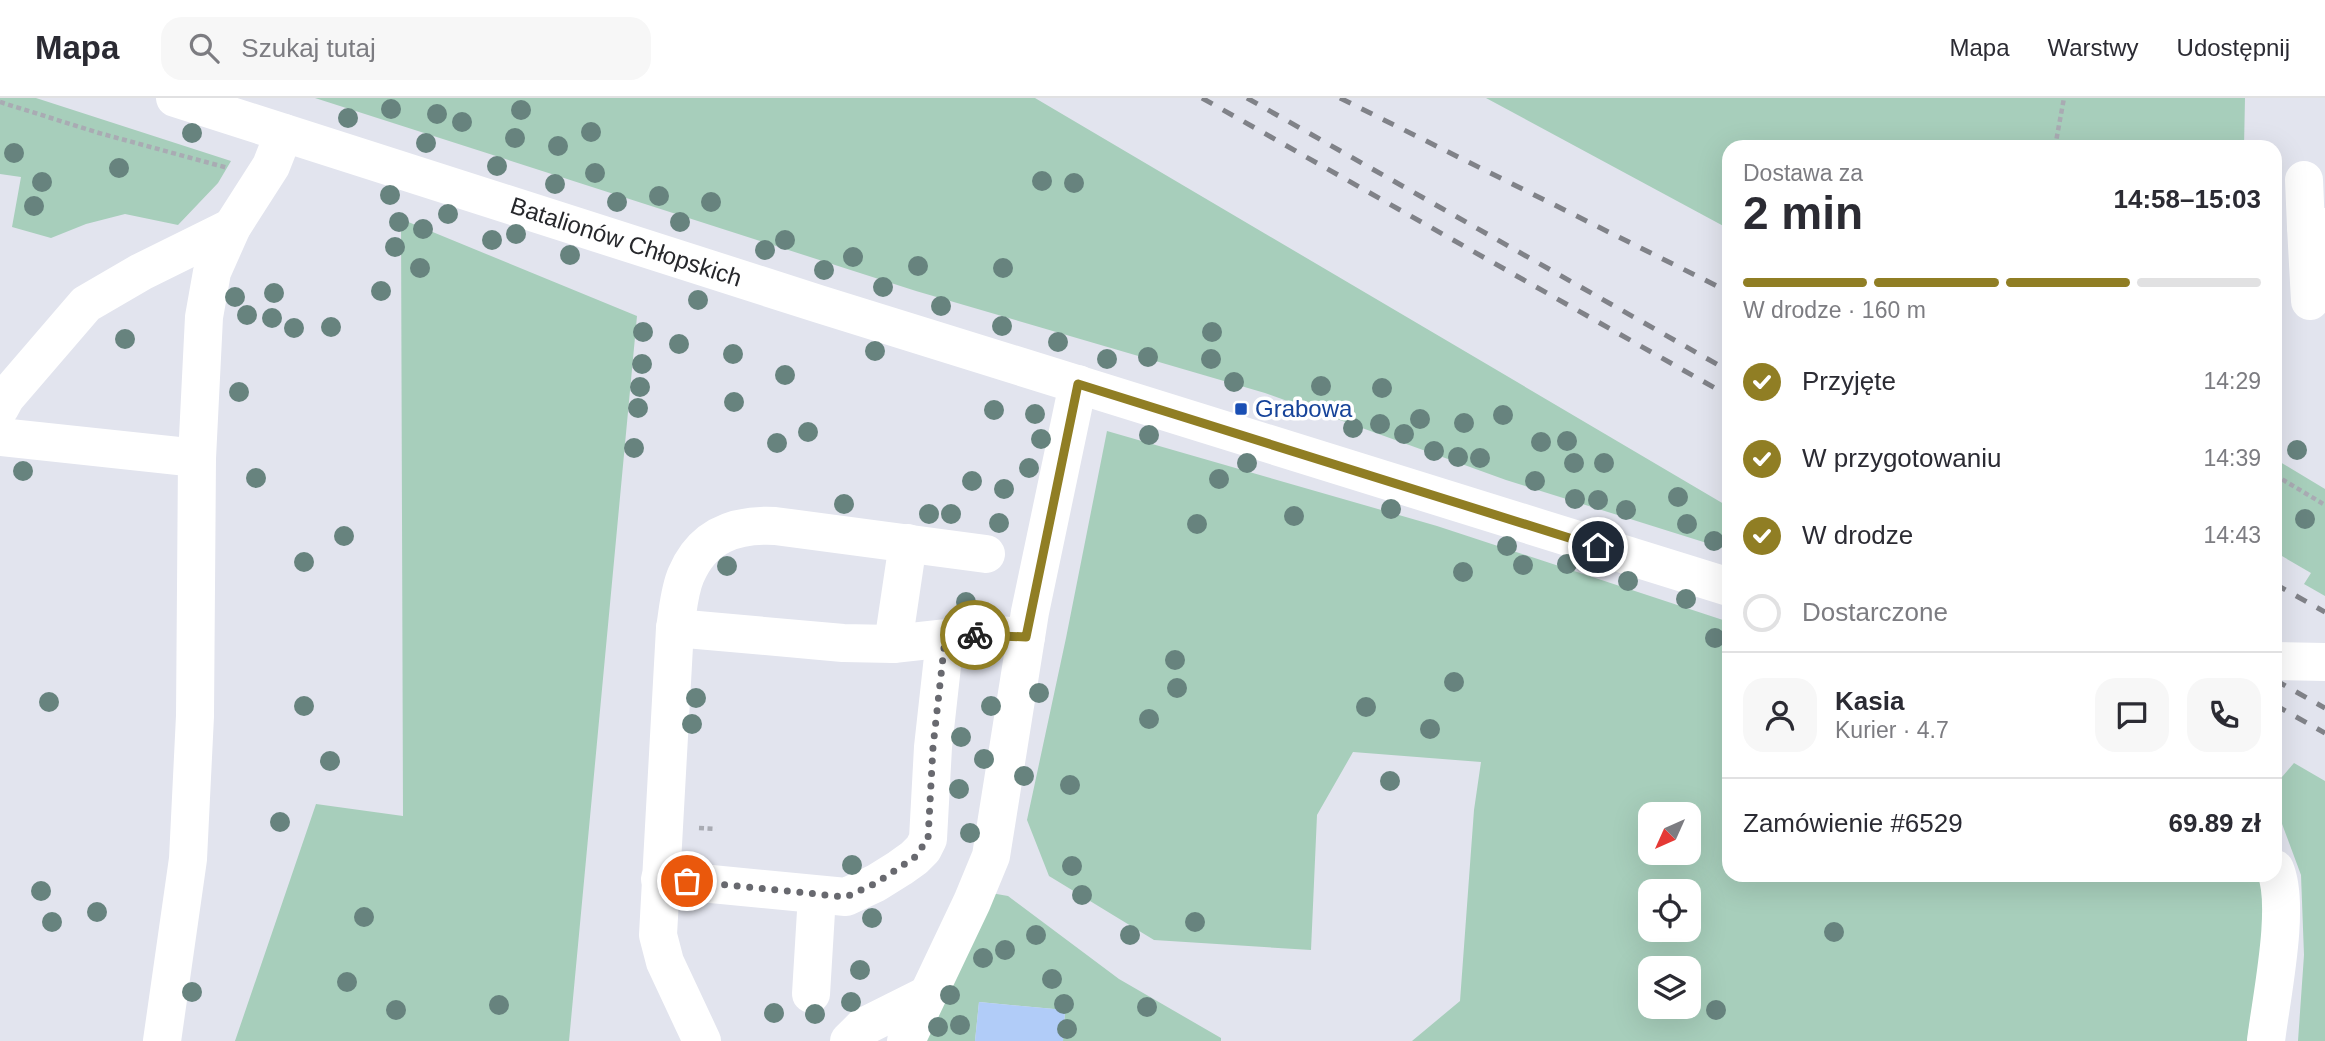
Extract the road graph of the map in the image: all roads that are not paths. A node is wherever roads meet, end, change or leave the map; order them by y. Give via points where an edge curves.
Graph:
1 (175, 98) edge
2 (284, 133) junction
3 (2304, 180) dead end
4 (232, 227) junction
5 (2316, 227) edge
6 (2310, 301) dead end
7 (1078, 384) junction
8 (0, 408) edge
9 (0, 437) edge
10 (197, 458) junction
11 (908, 544) junction
12 (986, 554) dead end
13 (1722, 585) edge
14 (675, 628) junction
15 (1026, 637) junction
16 (945, 639) junction
17 (892, 644) junction
18 (2282, 661) edge
19 (2325, 662) edge
20 (660, 879) junction
21 (2280, 882) edge
22 (817, 895) junction
23 (811, 994) dead end
24 (927, 995) junction
25 (162, 1041) edge
26 (702, 1041) edge
27 (849, 1041) edge
28 (906, 1041) edge
29 (2266, 1041) edge

1 - 2 street, Batalionów Chłopskich
2 - 4 street via 271,166
2 - 7 street, Batalionów Chłopskich
3 - 5 street
4 - 8 street via 86,304
4 - 10 street via 212,272 204,317
5 - 6 street
7 - 13 street, Batalionów Chłopskich
7 - 15 street
9 - 10 street
10 - 25 street via 195,716 188,859
11 - 12 street
11 - 14 street via 775,526 753,525 723,532 693,560
11 - 17 street
14 - 17 street
14 - 20 street
15 - 16 street via 984,634
15 - 24 street via 991,856
16 - 17 street
16 - 22 street via 928,839 914,858 876,883 846,897
18 - 19 street
20 - 22 street
20 - 26 street via 657,935
21 - 29 street via 2280,927
22 - 23 street
24 - 27 street via 863,1027
24 - 28 street

